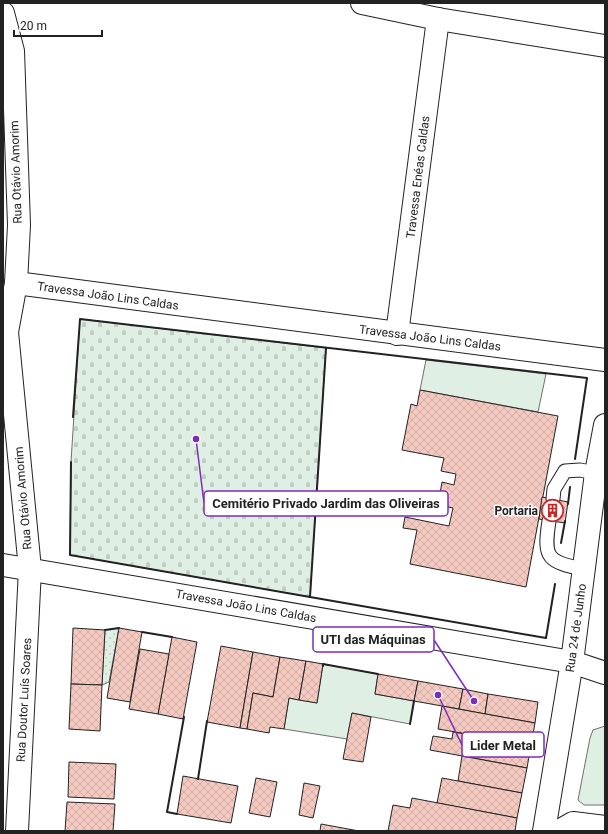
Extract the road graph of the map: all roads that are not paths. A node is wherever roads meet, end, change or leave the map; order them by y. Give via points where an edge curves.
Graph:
1 (362, 3) edge
2 (3, 12) edge
3 (438, 18) junction
4 (605, 46) edge
5 (16, 284) junction
6 (5, 325) edge
7 (397, 334) junction
8 (605, 360) edge
9 (605, 425) edge
10 (596, 473) junction
11 (553, 499) dead end
12 (549, 521) dead end
13 (3, 565) edge
14 (30, 569) junction
15 (585, 570) junction
16 (572, 662) junction
17 (605, 674) edge
18 (605, 827) edge
19 (17, 831) edge
20 (544, 831) edge
21 (559, 831) edge

1 - 3 street
2 - 5 street, Rua Otávio Amorim via 12,50 19,225
3 - 4 street
3 - 7 street, Travessa Enéas Caldas
5 - 6 street, Rua Otávio Amorim
5 - 7 street, Travessa João Lins Caldas
6 - 14 street, Rua Otávio Amorim
7 - 8 street, Travessa João Lins Caldas
9 - 10 street, Rua 24 de Junho
10 - 11 lane via 565,471 554,489
10 - 15 street, Rua 24 de Junho
12 - 15 lane via 545,544 549,556 558,564
13 - 14 street, Travessa João Lins Caldas
14 - 16 street, Travessa João Lins Caldas
14 - 19 street, Rua Doutor Luís Soares
15 - 16 street, Rua 24 de Junho
16 - 17 street, Travessa João Lins Caldas
16 - 20 street, Rua 24 de Junho
18 - 21 street via 573,823

